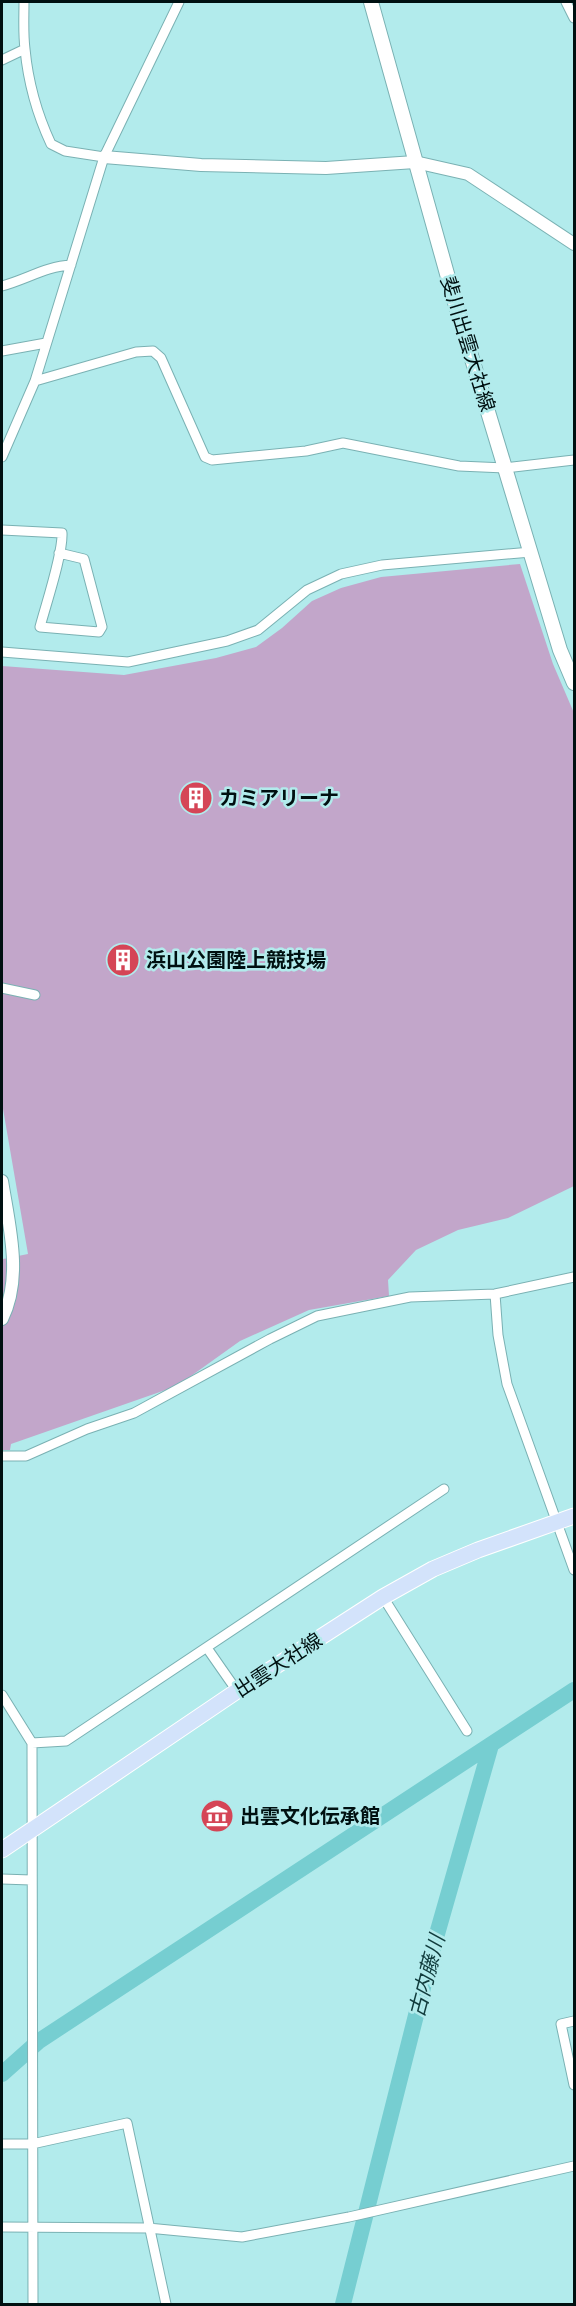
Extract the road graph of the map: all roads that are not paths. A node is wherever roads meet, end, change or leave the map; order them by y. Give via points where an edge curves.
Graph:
1 (24, 2) edge
2 (178, 2) edge
3 (371, 2) edge
4 (566, 2) edge
5 (574, 18) edge
6 (25, 49) junction
7 (2, 60) edge
8 (104, 157) junction
9 (415, 162) junction
10 (574, 244) edge
11 (71, 265) junction
12 (2, 286) edge
13 (46, 343) junction
14 (2, 351) edge
15 (34, 381) junction
16 (2, 457) edge
17 (574, 460) edge
18 (505, 468) junction
19 (2, 530) edge
20 (531, 552) junction
21 (59, 553) junction
22 (2, 652) edge
23 (574, 683) edge
24 (2, 988) edge
25 (35, 995) dead end
26 (2, 1181) edge
27 (574, 1277) edge
28 (495, 1294) junction
29 (2, 1318) edge
30 (2, 1456) edge
31 (444, 1489) dead end
32 (574, 1516) edge
33 (558, 1522) junction
34 (574, 1570) edge
35 (383, 1597) junction
36 (207, 1648) junction
37 (237, 1692) junction
38 (2, 1695) edge
39 (467, 1731) dead end
40 (32, 1743) junction
41 (32, 1827) junction
42 (2, 1850) edge
43 (2, 1879) edge
44 (31, 1880) junction
45 (574, 2021) edge
46 (574, 2085) edge
47 (32, 2144) junction
48 (2, 2145) edge
49 (574, 2166) edge
50 (2, 2227) edge
51 (32, 2228) junction
52 (148, 2228) junction
53 (33, 2304) edge
54 (166, 2304) edge

1 - 6 street
2 - 8 street
3 - 9 main road, 斐川出雲大社線
4 - 5 street
6 - 7 street
6 - 8 street via 39,112 51,144 65,151
8 - 9 street via 201,165 326,168
8 - 11 street
9 - 10 street via 468,174
9 - 18 main road, 斐川出雲大社線
11 - 12 street via 58,265
11 - 13 street
13 - 14 street
13 - 15 street
15 - 16 street
15 - 18 street via 136,352 153,351 161,358 205,457 212,460 306,451 343,443 459,466
17 - 18 street
18 - 20 main road, 斐川出雲大社線
19 - 21 street via 62,533
20 - 22 street via 382,565 341,574 307,590 258,630 227,641 128,662
20 - 23 main road, 斐川出雲大社線 via 560,650
21 - 21 street via 40,627 99,632 102,627 84,559
24 - 25 street
26 - 29 street via 13,1242 12,1274
27 - 28 street
28 - 30 street via 410,1297 316,1316 134,1413 26,1456
28 - 33 street via 507,1384
31 - 36 street
32 - 33 main road, 出雲大社線
33 - 34 street
33 - 35 main road, 出雲大社線 via 442,1565
35 - 37 main road, 出雲大社線
35 - 39 street
36 - 37 street
36 - 40 street via 66,1741
37 - 41 main road, 出雲大社線
38 - 40 street
40 - 41 street
41 - 42 main road, 出雲大社線
41 - 44 street
43 - 44 street
44 - 47 street
45 - 46 street via 561,2024
47 - 48 street
47 - 51 street
47 - 52 street via 127,2123
49 - 52 street via 243,2237
50 - 51 street
51 - 52 street
51 - 53 street
52 - 54 street

